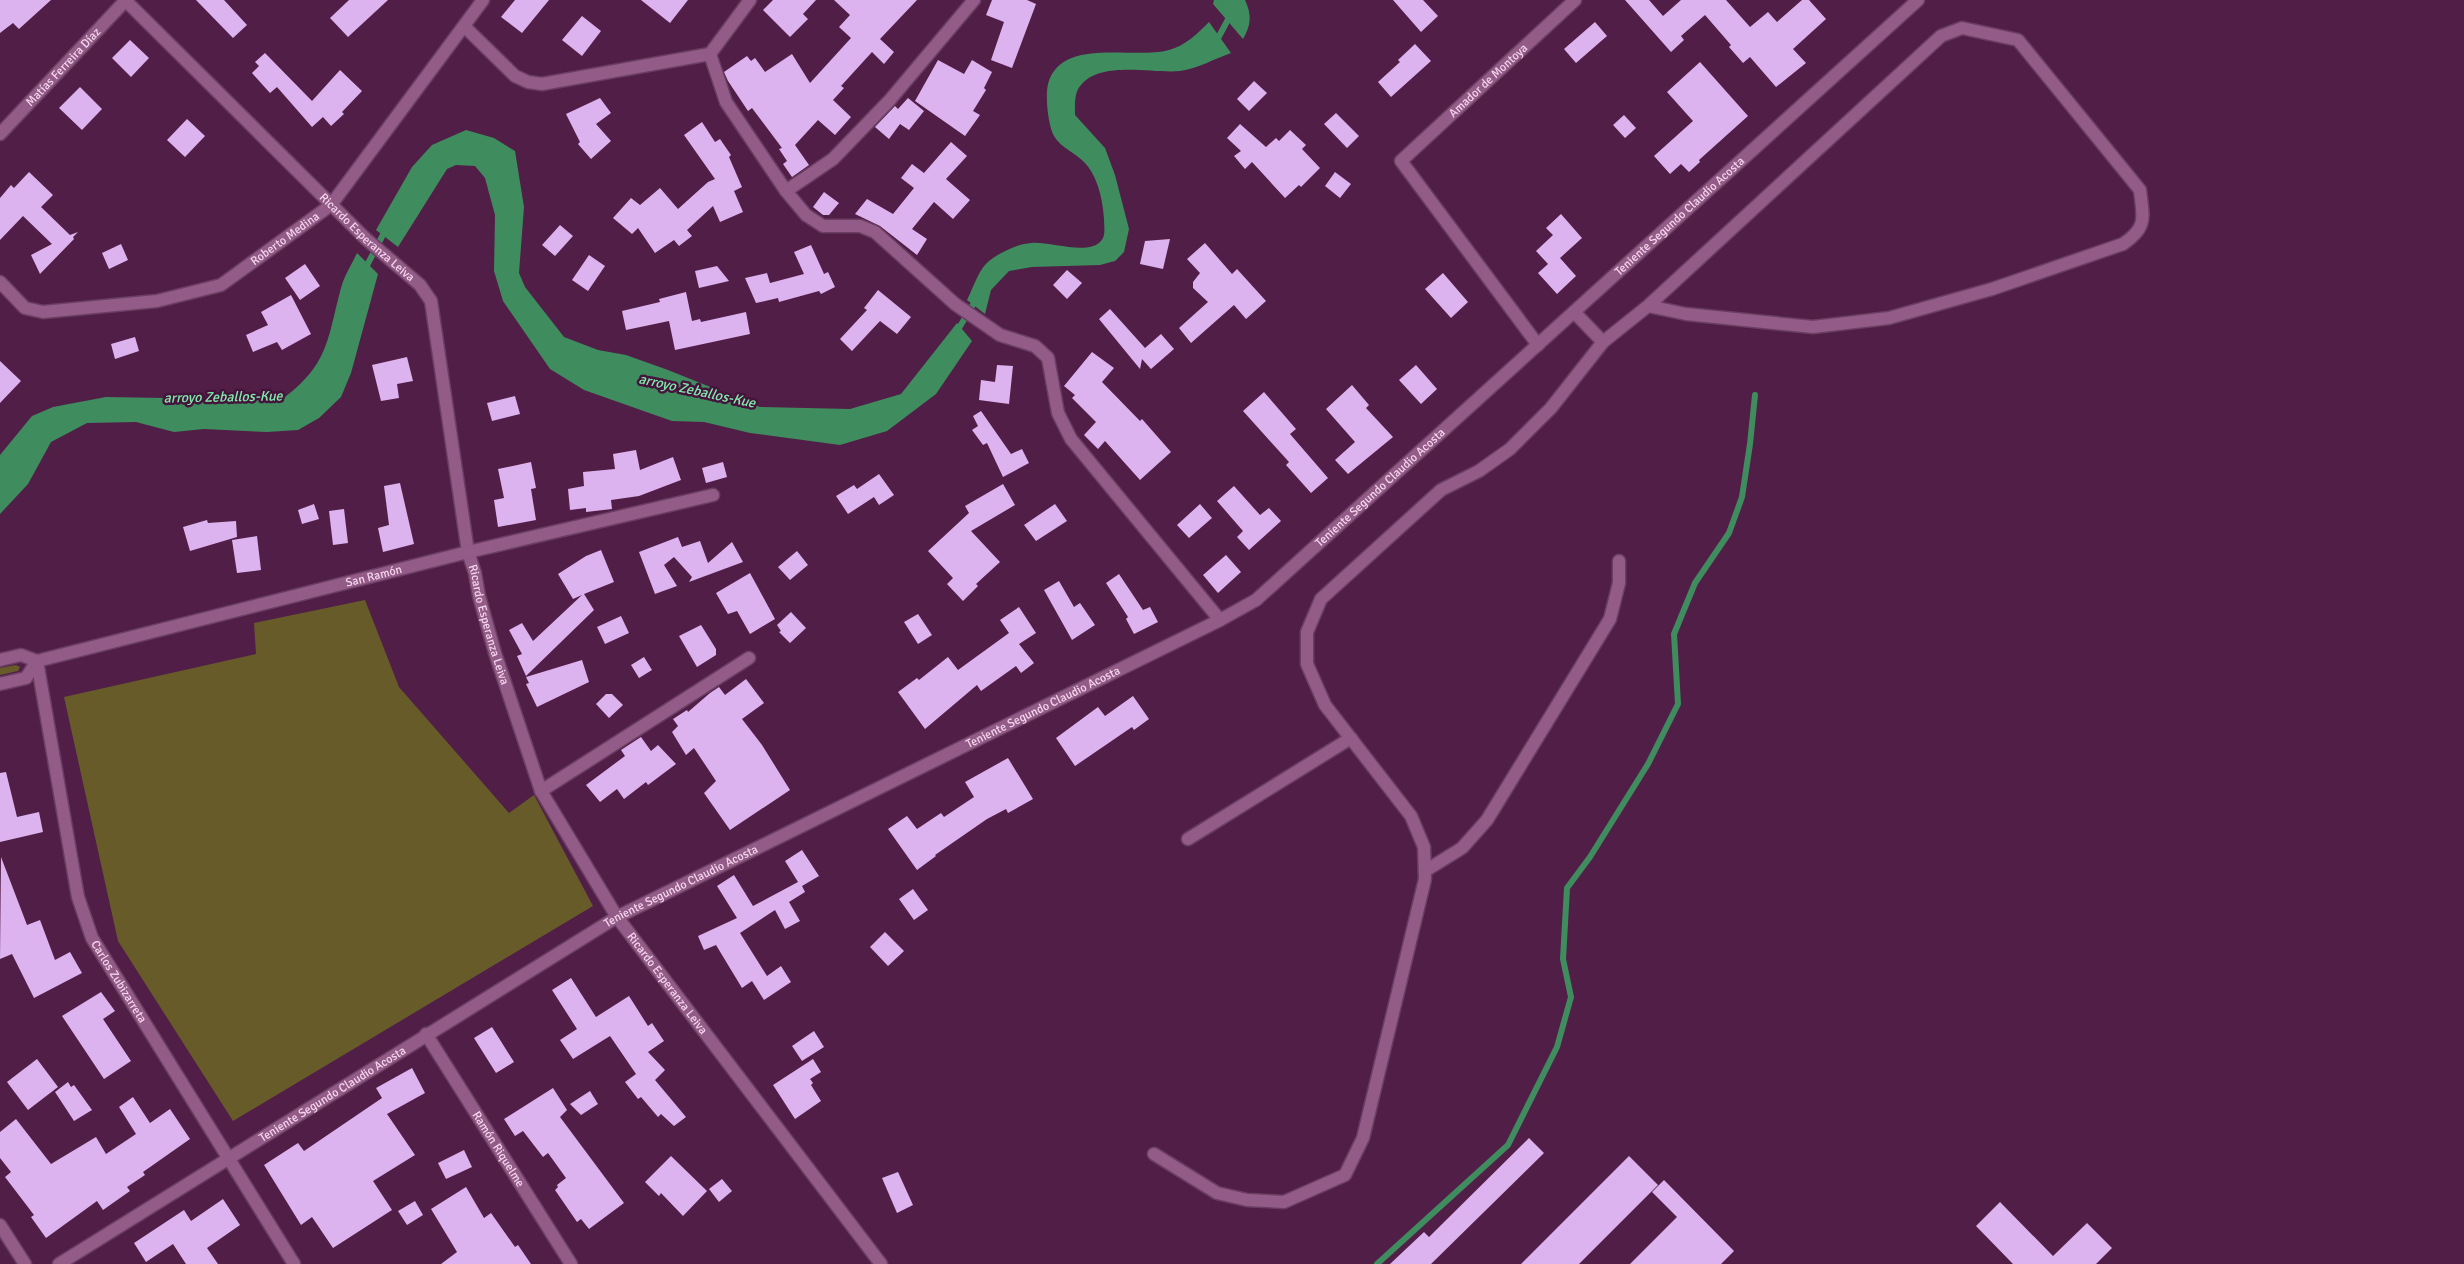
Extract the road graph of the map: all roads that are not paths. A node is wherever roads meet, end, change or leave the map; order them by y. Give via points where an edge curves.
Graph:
1 (126, 0) edge
2 (484, 0) edge
3 (750, 0) edge
4 (974, 0) edge
5 (1576, 0) edge
6 (1918, 0) edge
7 (465, 27) junction
8 (710, 54) junction
9 (0, 134) edge
10 (786, 191) junction
11 (331, 205) junction
12 (0, 282) edge
13 (1648, 306) junction
14 (1574, 312) junction
15 (1603, 342) junction
16 (1538, 345) junction
17 (713, 495) dead end
18 (468, 552) junction
19 (1619, 561) dead end
20 (1220, 620) junction
21 (748, 658) dead end
22 (0, 660) edge
23 (37, 661) junction
24 (0, 684) edge
25 (1351, 738) junction
26 (541, 790) junction
27 (1188, 839) dead end
28 (1424, 871) junction
29 (618, 917) junction
30 (426, 1034) junction
31 (1154, 1154) dead end
32 (228, 1159) junction
33 (0, 1225) edge
34 (25, 1264) edge
35 (60, 1264) edge
36 (294, 1264) edge
37 (571, 1264) edge
38 (881, 1264) edge

1 - 9 street, Matías Ferreira Díaz
1 - 11 street, Ricardo Esperanza Leiva
2 - 7 street, Roberto Medina
3 - 8 street
4 - 10 street via 889,101 833,159
5 - 16 street, Amador de Montoya via 1401,161
6 - 14 street, Teniente Segundo Claudio Acosta
7 - 8 street via 515,76 542,84
7 - 11 street, Roberto Medina
8 - 10 street via 726,102
10 - 20 street via 806,215 823,226 860,226 875,232 955,304 1000,336 1035,346 1048,358 1058,413 1071,439
11 - 12 street, Roberto Medina via 221,285 157,301 43,312 25,308
11 - 18 street, Ricardo Esperanza Leiva via 420,285 431,302
13 - 13 street via 1686,314 1813,327 1889,318 1992,289 2123,244 2138,234 2143,218 2140,190 2018,40 1962,28 1941,36
13 - 15 street
14 - 15 street
14 - 16 street, Teniente Segundo Claudio Acosta
15 - 25 street via 1551,408 1510,449 1479,471 1441,490 1322,599 1306,632 1307,664 1325,705
16 - 20 street, Teniente Segundo Claudio Acosta via 1256,600
17 - 18 street, San Ramón
18 - 23 street, San Ramón
18 - 26 street, Ricardo Esperanza Leiva via 495,653
19 - 28 street via 1619,583 1610,619 1487,820 1462,848
20 - 29 street, Teniente Segundo Claudio Acosta
21 - 26 street
22 - 23 street, San Ramón via 21,655
23 - 24 street via 26,678
23 - 32 street, Carlos Zubizarreta via 78,897 92,938
25 - 27 street
25 - 28 street via 1411,816 1424,847
26 - 29 street, Ricardo Esperanza Leiva
28 - 31 street via 1425,879 1363,1138 1345,1175 1284,1202 1247,1200 1216,1194
29 - 30 street, Teniente Segundo Claudio Acosta
29 - 38 street, Ricardo Esperanza Leiva
30 - 32 street, Teniente Segundo Claudio Acosta
30 - 37 street, Ramón Riquelme
32 - 35 street, Teniente Segundo Claudio Acosta
32 - 36 street, Carlos Zubizarreta
33 - 34 street

